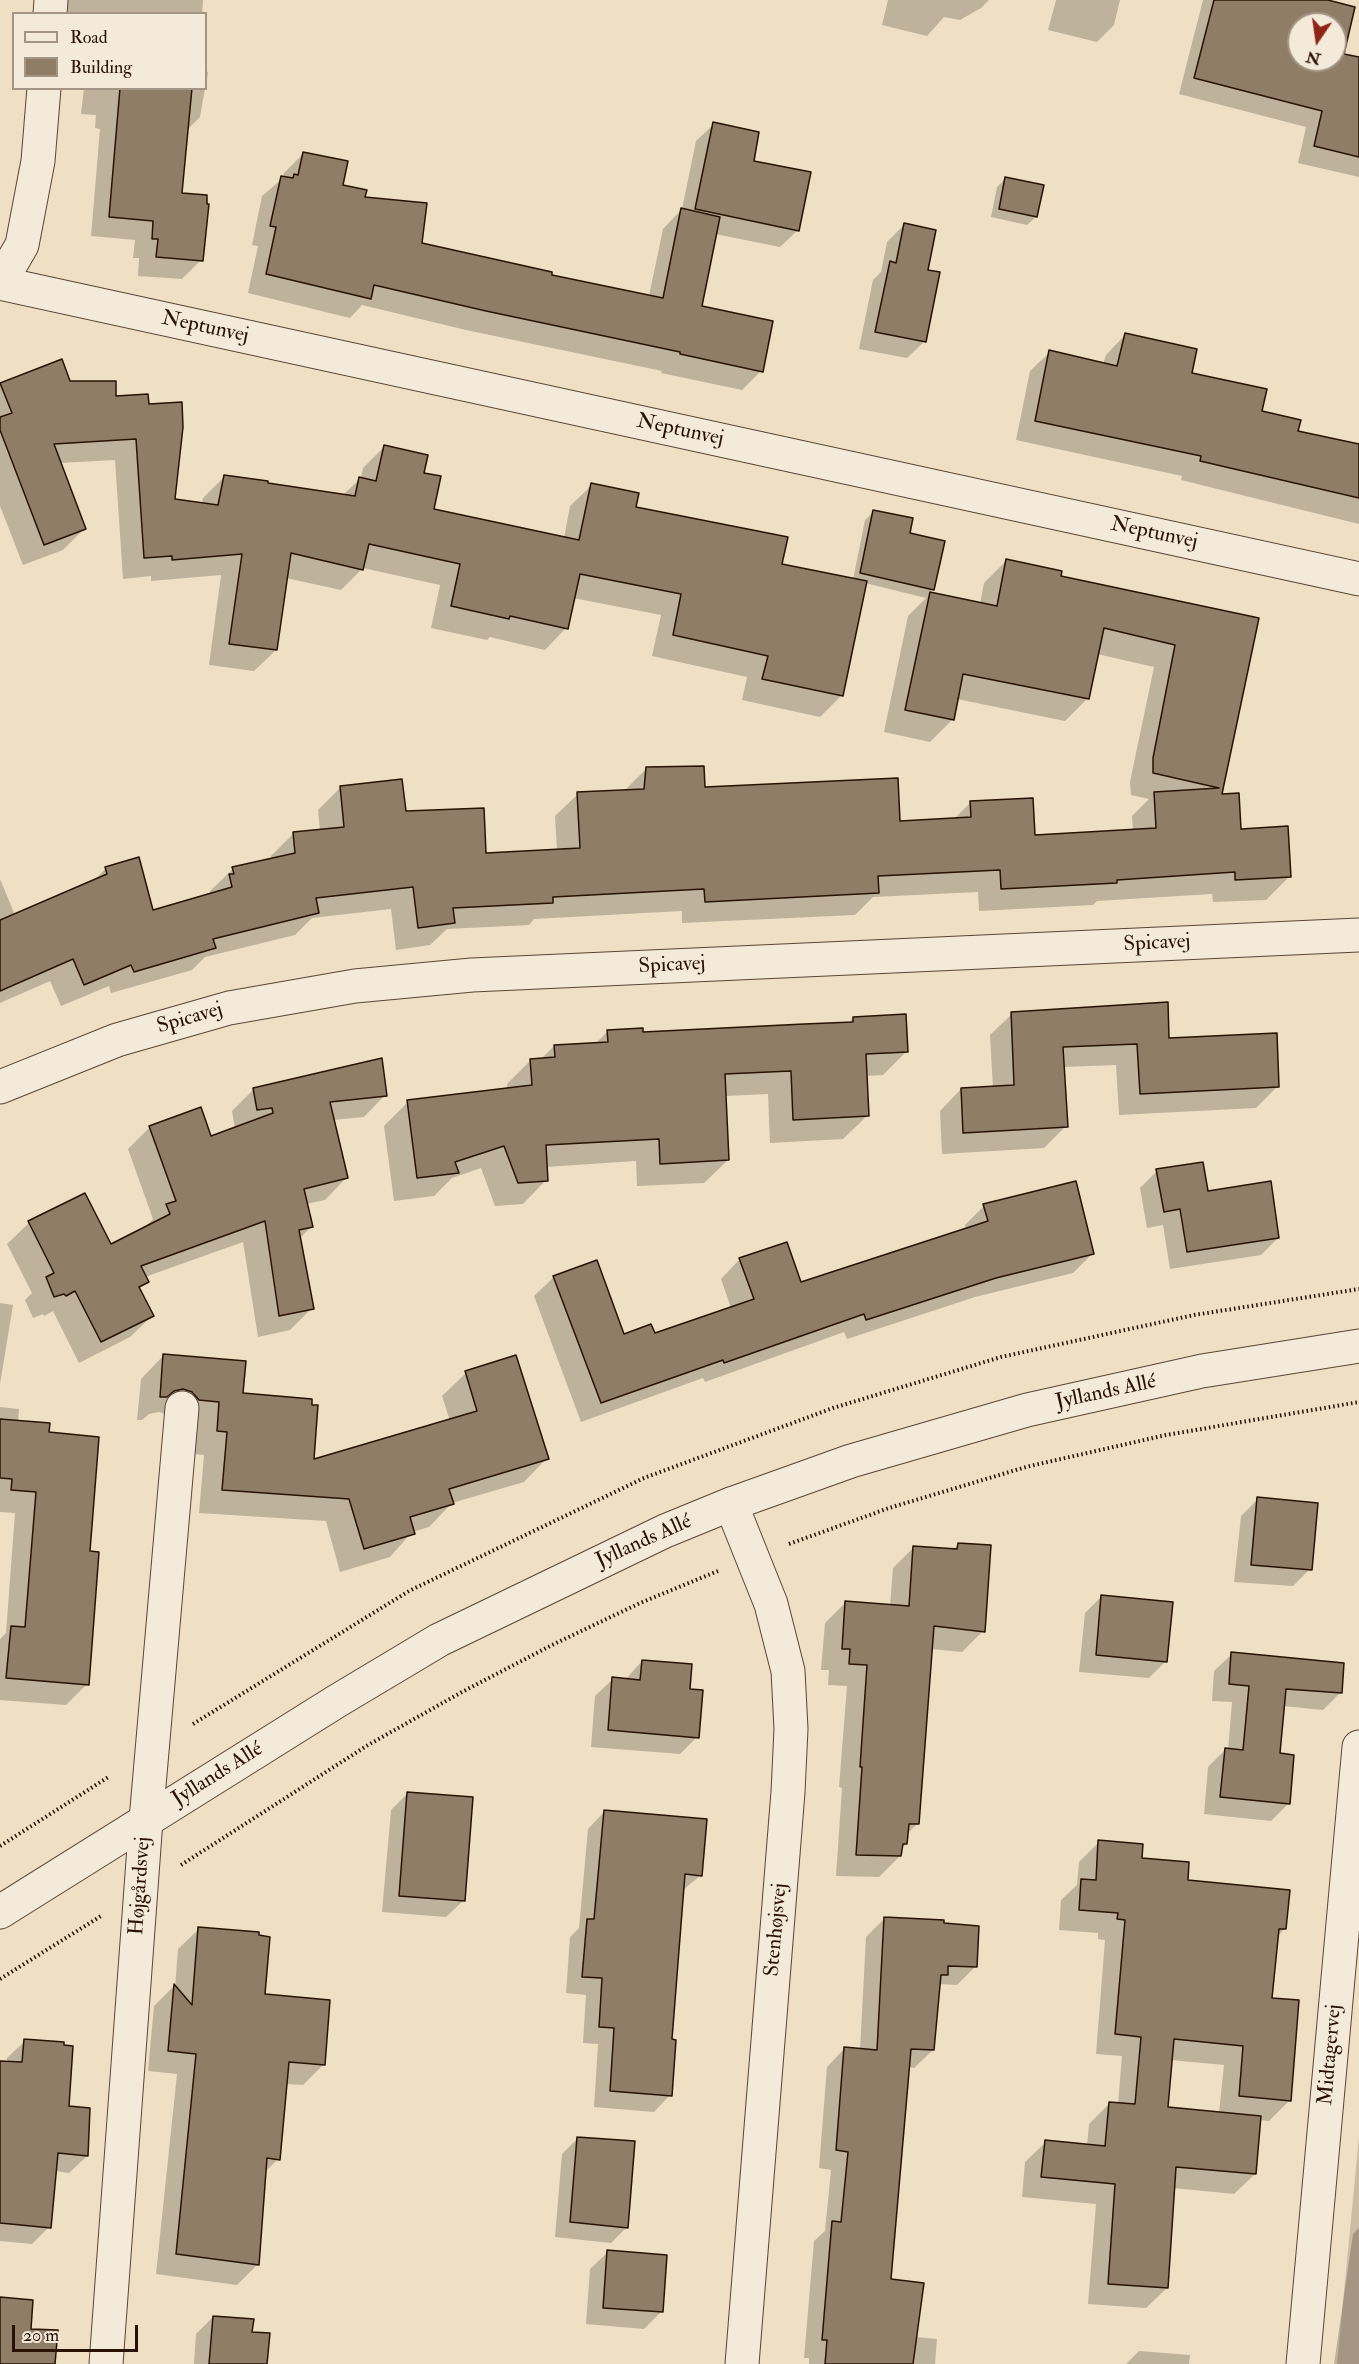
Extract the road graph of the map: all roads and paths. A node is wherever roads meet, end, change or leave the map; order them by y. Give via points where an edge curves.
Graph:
1 (44, 90) edge
2 (0, 283) edge
3 (1359, 579) edge
4 (1359, 935) edge
5 (0, 1087) edge
6 (1359, 1346) edge
7 (1359, 1402) edge
8 (182, 1408) dead end
9 (731, 1504) junction
10 (751, 1558) junction
11 (1359, 1747) edge
12 (146, 1820) junction
13 (141, 1891) junction
14 (0, 1912) edge
15 (0, 1980) edge
16 (106, 2364) edge
17 (742, 2364) edge
18 (1303, 2364) edge

1 - 2 street via 38,161 22,245
2 - 3 street, Neptunvej
4 - 5 street, Spicavej via 472,975 355,986 229,1008 117,1040
6 - 9 street, Jyllands Allé via 1202,1371 1027,1410 850,1461
7 - 10 path via 1166,1435 1026,1467 889,1508
8 - 12 street, Højgårdsvej
9 - 10 street, Stenhøjsvej
9 - 12 street, Jyllands Allé via 665,1531 439,1640
10 - 13 path via 640,1603 462,1692 368,1745
10 - 17 street, Stenhøjsvej via 771,1604 788,1671 791,1729
11 - 18 street, Midtagervej
12 - 13 street, Højgårdsvej
12 - 14 street, Jyllands Allé
13 - 15 path
13 - 16 street, Højgårdsvej

